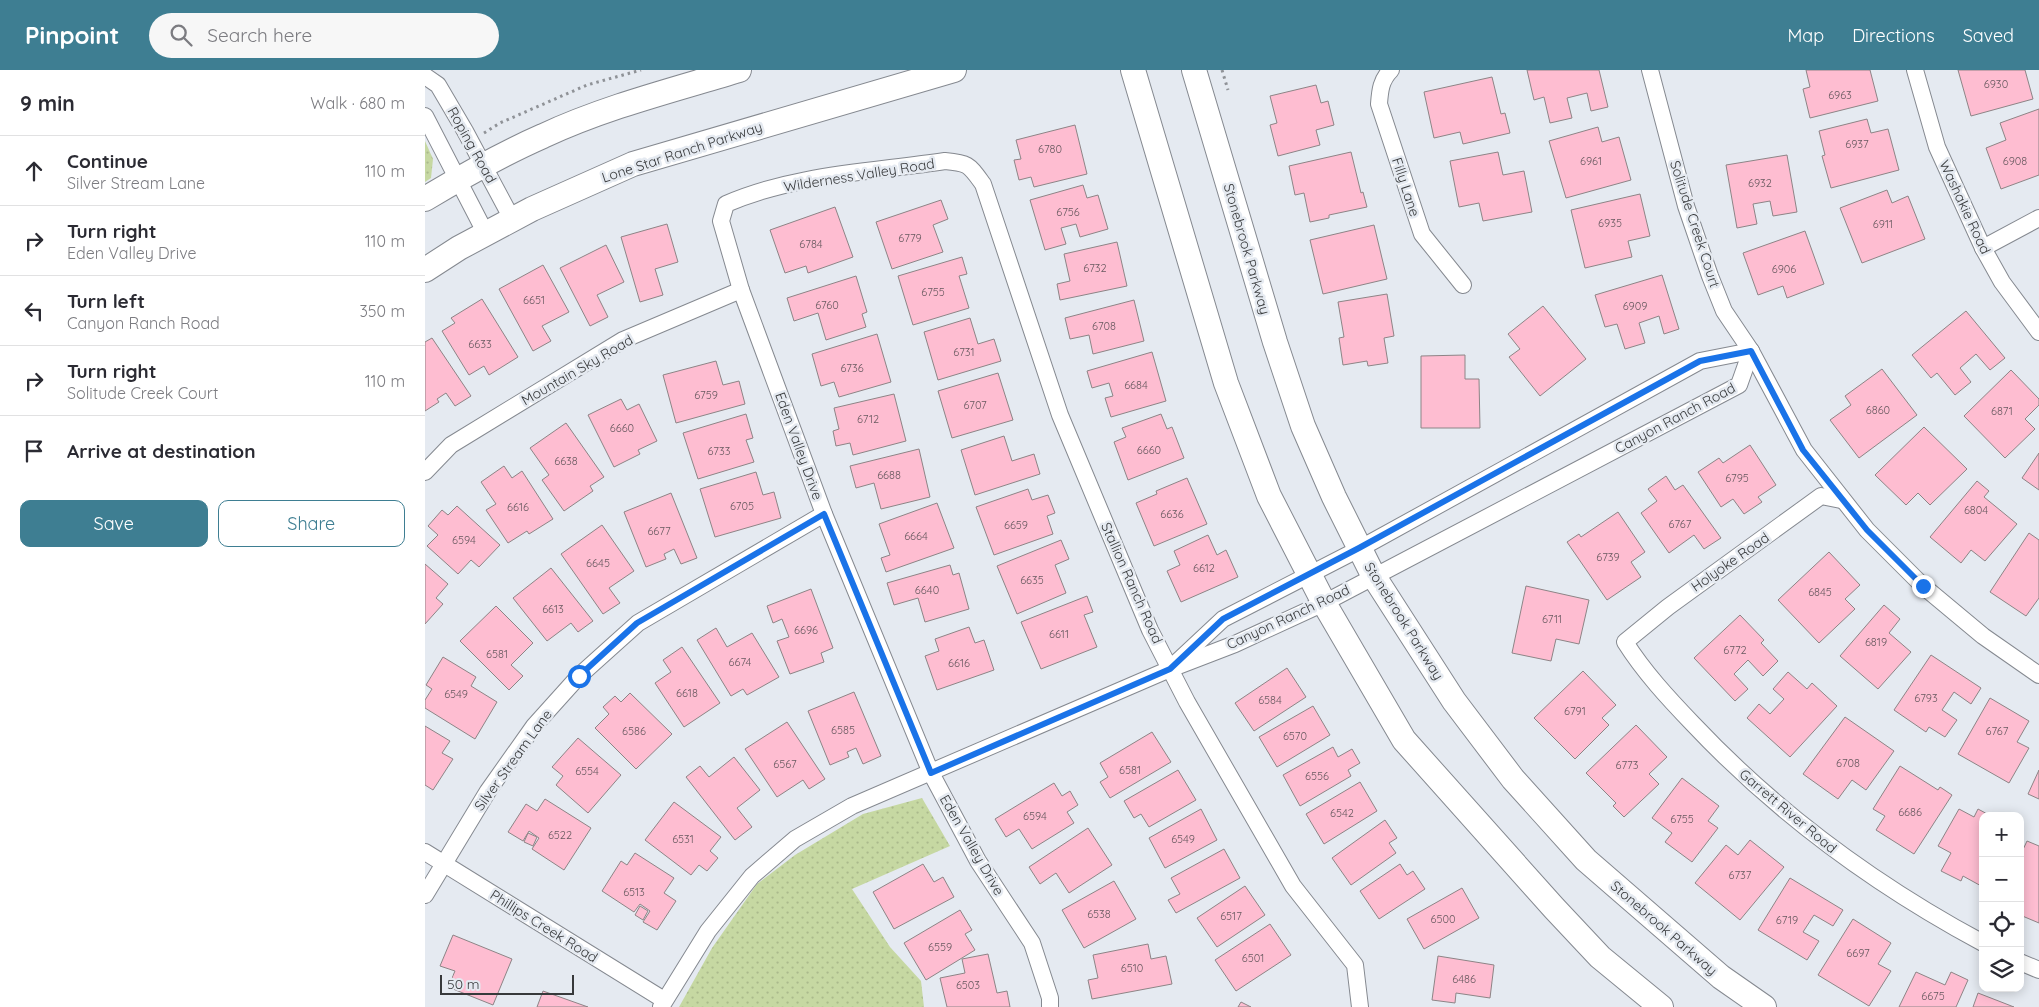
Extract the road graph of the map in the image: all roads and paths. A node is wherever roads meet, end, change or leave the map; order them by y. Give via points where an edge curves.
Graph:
1 (641, 70) edge
2 (739, 70) edge
3 (954, 70) edge
4 (1133, 70) edge
5 (1195, 70) edge
6 (1222, 70) edge
7 (1650, 70) edge
8 (1915, 70) edge
9 (1388, 73) edge
10 (425, 76) edge
11 (1228, 90) dead end
12 (425, 116) edge
13 (470, 140) junction
14 (963, 162) joint
15 (484, 166) junction
16 (459, 180) junction
17 (425, 199) edge
18 (2039, 218) edge
19 (513, 219) junction
20 (486, 234) junction
21 (1983, 248) junction
22 (425, 270) edge
23 (1463, 285) dead end
24 (741, 290) junction
25 (2039, 332) edge
26 (1751, 351) junction
27 (425, 472) edge
28 (1841, 500) junction
29 (824, 514) junction
30 (1359, 548) junction
31 (1308, 574) junction
32 (1373, 575) junction
33 (1324, 603) junction
34 (1625, 642) joint
35 (1170, 669) junction
36 (2039, 675) edge
37 (931, 773) junction
38 (425, 852) edge
39 (443, 863) junction
40 (425, 895) edge
41 (1979, 941) edge
42 (2024, 964) edge
43 (2039, 970) edge
44 (662, 1004) edge
45 (1050, 1007) edge
46 (1360, 1007) edge
47 (1661, 1007) edge
48 (1764, 1007) edge

1 - 13 path via 587,85 500,123
2 - 15 main road via 613,108 544,135
3 - 19 main road, Lone Star Ranch Parkway via 633,164
4 - 31 main road via 1226,383 1269,496
5 - 30 main road, Stonebrook Parkway via 1303,426
6 - 11 path
7 - 26 street, Solitude Creek Court via 1697,241 1724,311
8 - 21 street, Washakie Road via 1937,147
9 - 23 street, Filly Lane via 1380,90 1379,104 1422,234
10 - 13 street, Roping Road via 438,85
12 - 16 street, Roping Road
13 - 15 street, Roping Road
14 - 24 street, Wilderness Valley Road via 945,161 811,179 750,194 726,204 721,221
14 - 35 street, Stallion Ranch Road via 983,184 1060,415 1150,630
15 - 16 main road
15 - 19 street, Roping Road
16 - 17 main road
16 - 20 street, Roping Road
18 - 21 street
19 - 20 main road, Lone Star Ranch Parkway
20 - 22 main road, Lone Star Ranch Parkway
21 - 25 street, Washakie Road via 2001,282
24 - 27 street, Mountain Sky Road via 623,340 451,445
24 - 29 street, Eden Valley Drive
26 - 28 street, Solitude Creek Court via 1803,450
26 - 30 street, Canyon Ranch Road via 1700,361
26 - 32 street, Canyon Ranch Road via 1739,385
28 - 34 street, Holyoke Road via 1821,496
28 - 36 street, Solitude Creek Court via 1923,586 1983,636
29 - 37 street, Eden Valley Drive
29 - 39 street, Silver Stream Lane via 637,623 579,676 534,726
30 - 31 street, Canyon Ranch Road
30 - 32 main road, Stonebrook Parkway
31 - 33 main road
31 - 35 street, Canyon Ranch Road via 1223,619
32 - 33 street, Canyon Ranch Road
32 - 48 main road, Stonebrook Parkway via 1454,701 1513,779 1586,860 1721,977
33 - 35 street, Canyon Ranch Road via 1235,644
33 - 47 main road via 1404,740 1600,957
34 - 41 street, Garrett River Road via 1636,660 1700,731 1784,810 1891,890
35 - 37 street, Canyon Ranch Road
35 - 46 street, Stallion Ranch Road via 1293,886 1355,966
37 - 44 street, Canyon Ranch Road via 852,806 795,839 759,869 708,931
37 - 45 street, Eden Valley Drive via 978,860 1032,943
38 - 39 street, Phillips Creek Road
39 - 40 street, Silver Stream Lane
39 - 44 street, Phillips Creek Road
42 - 43 street

